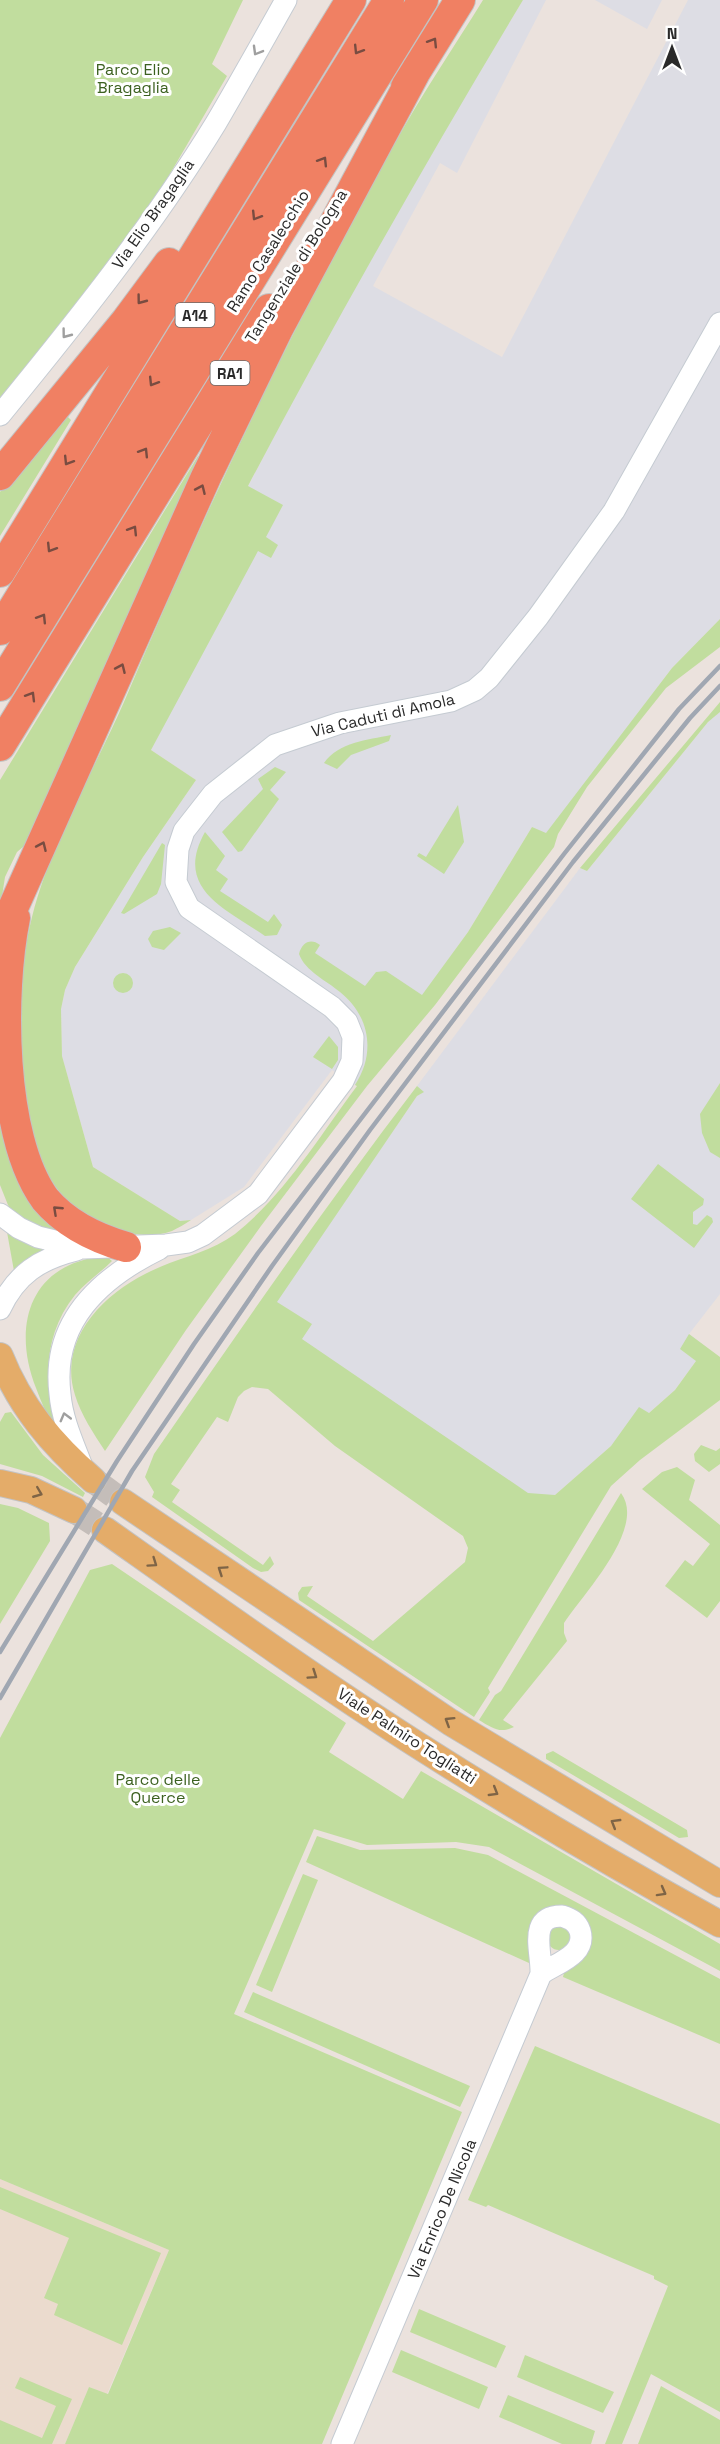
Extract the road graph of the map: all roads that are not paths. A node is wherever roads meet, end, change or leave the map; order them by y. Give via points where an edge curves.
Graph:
1 (286, 0) edge
2 (351, 0) edge
3 (389, 0) edge
4 (423, 0) edge
5 (460, 0) edge
6 (333, 29) junction
7 (417, 69) junction
8 (720, 323) edge
9 (0, 415) edge
10 (0, 474) edge
11 (0, 572) edge
12 (0, 630) edge
13 (0, 686) edge
14 (0, 746) edge
15 (25, 883) junction
16 (0, 937) edge
17 (0, 1214) edge
18 (166, 1245) junction
19 (126, 1247) junction
20 (84, 1248) junction
21 (0, 1309) edge
22 (0, 1356) edge
23 (89, 1476) joint
24 (0, 1483) edge
25 (123, 1502) tunnel mouth
26 (74, 1510) tunnel mouth
27 (105, 1530) tunnel mouth
28 (720, 1884) edge
29 (720, 1924) edge
30 (541, 1974) dead end
31 (342, 2444) edge

1 -> 9 street, Via Elio Bragaglia via 216,123 153,218
2 - 6 highway
3 -> 12 highway, Ramo Casalecchio / A14
13 -> 4 highway, Ramo Casalecchio / A14
7 -> 5 highway, Tangenziale di Bologna / RA1
6 -> 10 highway via 153,285
6 -> 11 highway
14 -> 7 highway, Tangenziale di Bologna / RA1
15 -> 7 highway via 211,467 278,328
8 - 18 street, Via Caduti di Amola via 614,511 489,678 475,690 451,701 340,723 289,739 235,775 190,822 176,861 176,882 183,901 205,922 332,1007 346,1022 354,1045 343,1081 258,1194 203,1234 188,1242
15 - 16 highway
19 -> 15 highway via 94,1236 52,1207 30,1176 16,1139 3,1057 1,1000 5,958
17 - 20 street, Via Caduti di Amola via 38,1237
18 - 19 street, Via Caduti di Amola
23 -> 18 street, Via Caduti di Amola via 64,1416 60,1394 59,1373 67,1335 93,1292 137,1260
19 - 20 street, Via Caduti di Amola
20 - 21 street, Via Caduti di Amola via 43,1260 27,1270
22 - 23 main road via 21,1400 43,1432
24 -> 26 main road via 31,1490
28 -> 25 main road via 450,1722
27 -> 29 main road, Viale Palmiro Togliatti via 426,1751 613,1865
30 - 31 street, Via Enrico De Nicola

